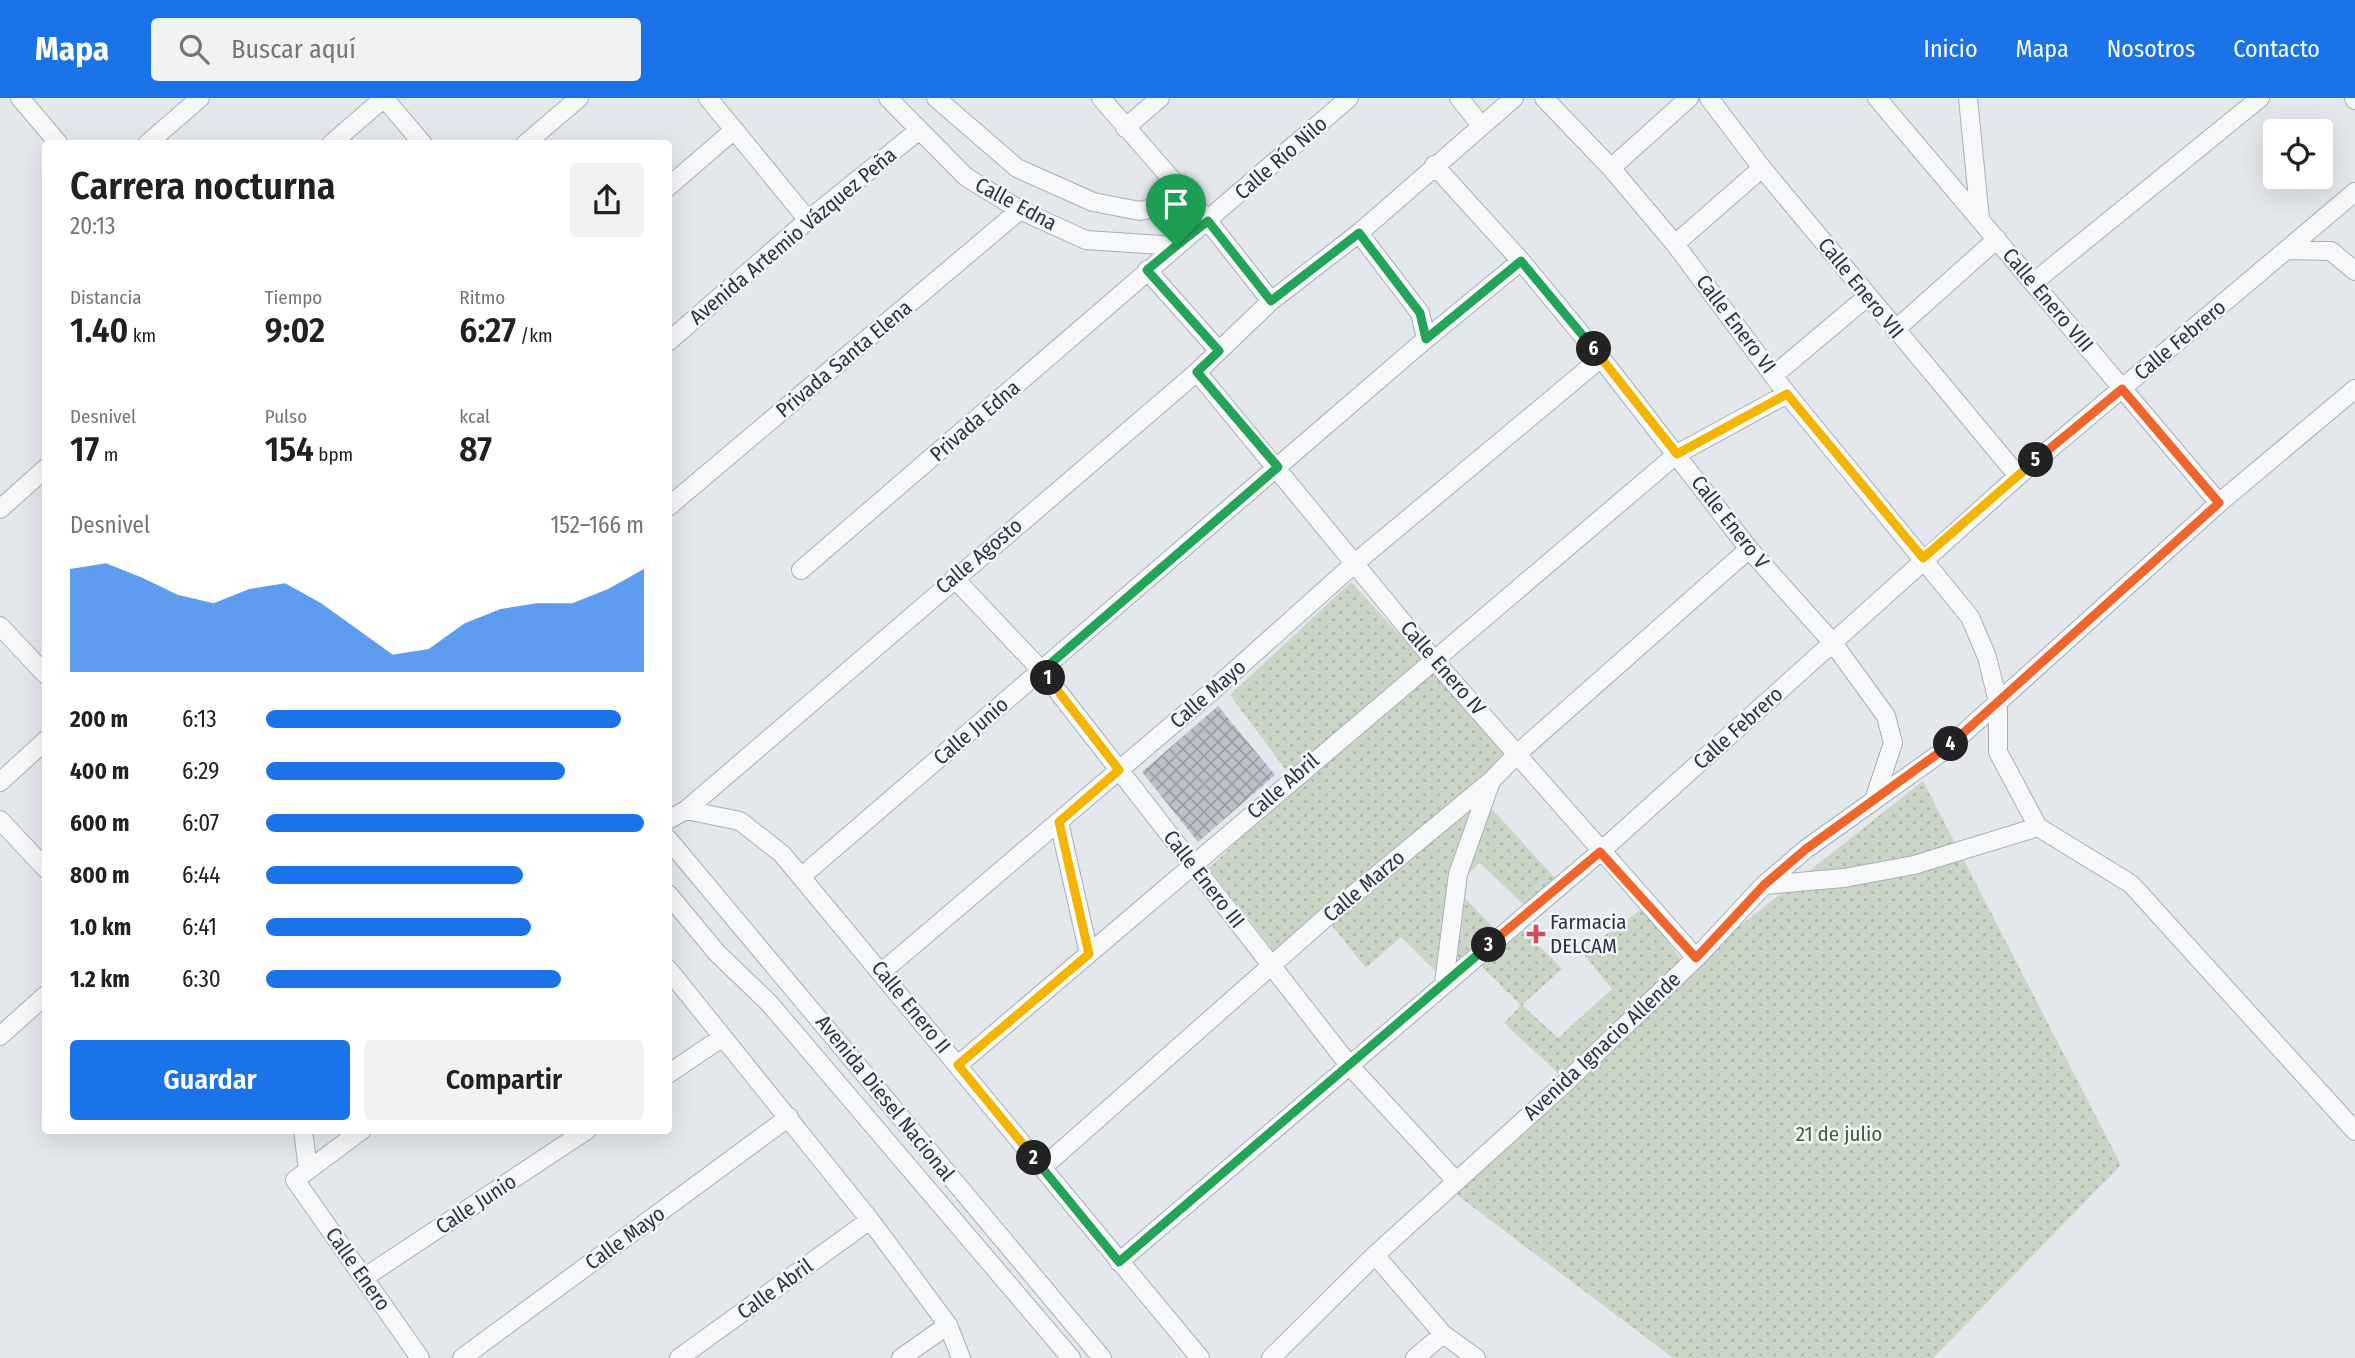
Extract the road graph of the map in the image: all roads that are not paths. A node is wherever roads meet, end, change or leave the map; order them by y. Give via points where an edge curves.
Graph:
1 (20, 98) edge
2 (200, 98) edge
3 (384, 98) edge
4 (579, 98) edge
5 (708, 98) edge
6 (888, 98) edge
7 (1101, 98) edge
8 (1160, 98) edge
9 (1349, 98) edge
10 (1459, 98) edge
11 (1514, 98) edge
12 (1544, 98) edge
13 (1689, 98) edge
14 (1709, 98) edge
15 (1968, 98) edge
16 (2260, 98) edge
17 (1881, 99) edge
18 (944, 101) edge
19 (1481, 125) junction
20 (1125, 128) junction
21 (734, 130) junction
22 (918, 131) junction
23 (56, 140) edge
24 (152, 140) edge
25 (336, 140) edge
26 (420, 140) edge
27 (530, 140) edge
28 (1434, 165) junction
29 (1611, 168) junction
30 (1762, 168) junction
31 (672, 184) edge
32 (2355, 192) edge
33 (1188, 199) junction
34 (1020, 210) junction
35 (1980, 219) junction
36 (808, 220) junction
37 (1208, 221) junction
38 (1359, 233) junction
39 (1997, 239) junction
40 (1675, 244) junction
41 (1176, 246) junction
42 (2287, 250) junction
43 (1521, 261) junction
44 (1147, 270) junction
45 (2355, 271) edge
46 (2034, 282) junction
47 (1868, 296) junction
48 (1271, 301) junction
49 (1895, 330) junction
50 (672, 339) edge
51 (1426, 339) junction
52 (1219, 351) junction
53 (1601, 358) junction
54 (1197, 372) junction
55 (1774, 375) junction
56 (2122, 389) junction
57 (2355, 389) edge
58 (1787, 394) junction
59 (1677, 454) junction
60 (1278, 467) junction
61 (42, 472) edge
62 (2018, 475) junction
63 (2219, 503) junction
64 (672, 504) edge
65 (0, 509) edge
66 (1749, 549) junction
67 (1923, 558) junction
68 (1355, 563) junction
69 (801, 570) dead end
70 (954, 578) junction
71 (0, 626) edge
72 (1833, 643) junction
73 (1433, 659) junction
74 (41, 662) edge
75 (1042, 671) junction
76 (1998, 702) junction
77 (42, 744) edge
78 (1517, 754) junction
79 (1119, 770) junction
80 (1491, 780) junction
81 (0, 782) edge
82 (1874, 800) junction
83 (686, 810) junction
84 (672, 818) edge
85 (0, 820) edge
86 (1059, 822) junction
87 (2038, 827) junction
88 (672, 844) edge
89 (1600, 852) junction
90 (1193, 864) junction
91 (42, 865) edge
92 (802, 876) junction
93 (1764, 885) junction
94 (672, 899) edge
95 (1089, 954) junction
96 (1696, 958) junction
97 (1273, 967) junction
98 (883, 971) junction
99 (672, 974) edge
100 (1444, 983) junction
101 (42, 999) edge
102 (0, 1036) edge
103 (723, 1037) junction
104 (958, 1065) junction
105 (1349, 1065) junction
106 (672, 1071) edge
107 (789, 1117) junction
108 (2355, 1131) edge
109 (303, 1134) edge
110 (357, 1134) edge
111 (581, 1134) edge
112 (1042, 1168) junction
113 (302, 1175) junction
114 (1456, 1181) junction
115 (870, 1220) junction
116 (1375, 1255) junction
117 (1119, 1262) junction
118 (365, 1277) junction
119 (948, 1325) junction
120 (1443, 1334) junction
121 (421, 1358) edge
122 (462, 1358) edge
123 (679, 1358) edge
124 (901, 1358) edge
125 (961, 1358) edge
126 (1071, 1358) edge
127 (1102, 1358) edge
128 (1200, 1358) edge
129 (1270, 1358) edge
130 (1415, 1358) edge
131 (1476, 1358) edge

1 - 23 street
2 - 24 street
3 - 25 street
3 - 26 street
4 - 27 street
5 - 21 street
6 - 22 street, Calle Edna
7 - 20 street
8 - 20 street
9 - 37 street, Calle Río Nilo
10 - 19 street
11 - 19 street, Calle Agosto
12 - 29 street, Calle Enero VI
13 - 29 street
14 - 30 street, Calle Enero VII
15 - 35 street
16 - 46 street
17 - 35 street, Calle Enero VIII
18 - 33 street via 1017,168 1093,202 1140,211
19 - 28 street, Calle Agosto
20 - 33 street
21 - 31 street
21 - 36 street
22 - 34 street, Calle Edna via 966,177
22 - 36 street, Avenida Artemio Vázquez Peña
28 - 38 street, Calle Agosto
28 - 43 street, Calle Enero V
29 - 40 street, Calle Enero VI
30 - 40 street
30 - 47 street, Calle Enero VII
32 - 42 street, Calle Febrero
33 - 37 street
34 - 41 street, Calle Edna via 1086,240
34 - 64 street, Privada Santa Elena
35 - 39 street, Calle Enero VIII
36 - 50 street, Avenida Artemio Vázquez Peña
37 - 41 street, Calle Río Nilo
37 - 48 street
38 - 48 street, Calle Agosto
38 - 51 street via 1420,313
39 - 46 street, Calle Enero VIII
39 - 49 street
40 - 55 street, Calle Enero VI
41 - 44 street, Calle Río Nilo
42 - 45 street via 2330,251
42 - 56 street, Calle Febrero
43 - 51 street, Calle Junio
43 - 53 street, Calle Enero V
44 - 52 street
44 - 69 street, Privada Edna
46 - 56 street, Calle Enero VIII
47 - 49 street, Calle Enero VII
47 - 55 street
48 - 52 street, Calle Agosto
49 - 62 street, Calle Enero VII
51 - 60 street, Calle Junio
52 - 54 street, Calle Agosto
53 - 59 street, Calle Enero V
53 - 68 street, Calle Mayo
54 - 60 street, Calle Enero IV
54 - 70 street, Calle Agosto
55 - 58 street, Calle Enero VI
56 - 62 street, Calle Febrero
56 - 63 street, Calle Enero VIII
57 - 63 street, Avenida Ignacio Allende
58 - 59 street, Calle Abril
58 - 67 street, Calle Enero VI
59 - 66 street, Calle Enero V
59 - 73 street, Calle Abril
60 - 68 street, Calle Enero IV
60 - 75 street, Calle Junio
61 - 65 street
62 - 67 street, Calle Febrero
63 - 76 street, Avenida Ignacio Allende
66 - 72 street, Calle Enero V
66 - 78 street, Calle Marzo
67 - 72 street, Calle Febrero
67 - 76 street, Calle Enero VI via 1970,617 1987,657
68 - 73 street, Calle Enero IV
68 - 79 street, Calle Mayo
70 - 75 street, Calle Enero III
70 - 83 street, Calle Agosto
71 - 74 street
72 - 82 street, Calle Enero V via 1886,716 1893,743
72 - 89 street, Calle Febrero
73 - 78 street, Calle Enero IV
73 - 90 street, Calle Abril
75 - 79 street, Calle Enero III
75 - 92 street, Calle Junio
76 - 82 street, Avenida Ignacio Allende via 1945,749
76 - 87 street, Calle Enero VI via 1998,752
77 - 81 street
78 - 80 street, Calle Marzo
78 - 89 street, Calle Enero IV
79 - 86 street, Calle Mayo
79 - 90 street, Calle Enero III
80 - 97 street, Calle Marzo
80 - 100 street via 1458,874
82 - 93 street, Avenida Ignacio Allende
83 - 84 street
83 - 92 street, Calle Enero II via 740,821
85 - 91 street
86 - 95 street
86 - 98 street, Calle Mayo
87 - 93 street via 1914,865 1844,878
87 - 108 street via 2131,884
88 - 127 street, Avenida Diesel Nacional
89 - 96 street, Calle Enero IV
89 - 100 street, Calle Febrero
90 - 95 street, Calle Abril
90 - 97 street, Calle Enero III
92 - 98 street, Calle Enero II
93 - 96 street, Avenida Ignacio Allende
94 - 126 street via 717,953 769,1003
95 - 104 street, Calle Abril
96 - 114 street, Avenida Ignacio Allende
97 - 105 street, Calle Enero III
97 - 112 street, Calle Marzo
98 - 104 street, Calle Enero II
99 - 103 street
100 - 105 street, Calle Febrero
101 - 102 street
103 - 106 street
103 - 107 street
104 - 112 street, Calle Enero II
105 - 114 street, Calle Enero III
105 - 117 street, Calle Febrero
107 - 115 street
107 - 122 street, Calle Mayo
109 - 113 street
110 - 113 street
111 - 118 street, Calle Junio
112 - 117 street, Calle Enero II
113 - 118 street, Calle Enero
114 - 116 street, Avenida Ignacio Allende
115 - 119 street
115 - 123 street, Calle Abril
116 - 120 street
116 - 129 street, Avenida Ignacio Allende
117 - 128 street, Calle Enero II
118 - 121 street, Calle Enero
119 - 124 street
119 - 125 street
120 - 130 street
120 - 131 street

